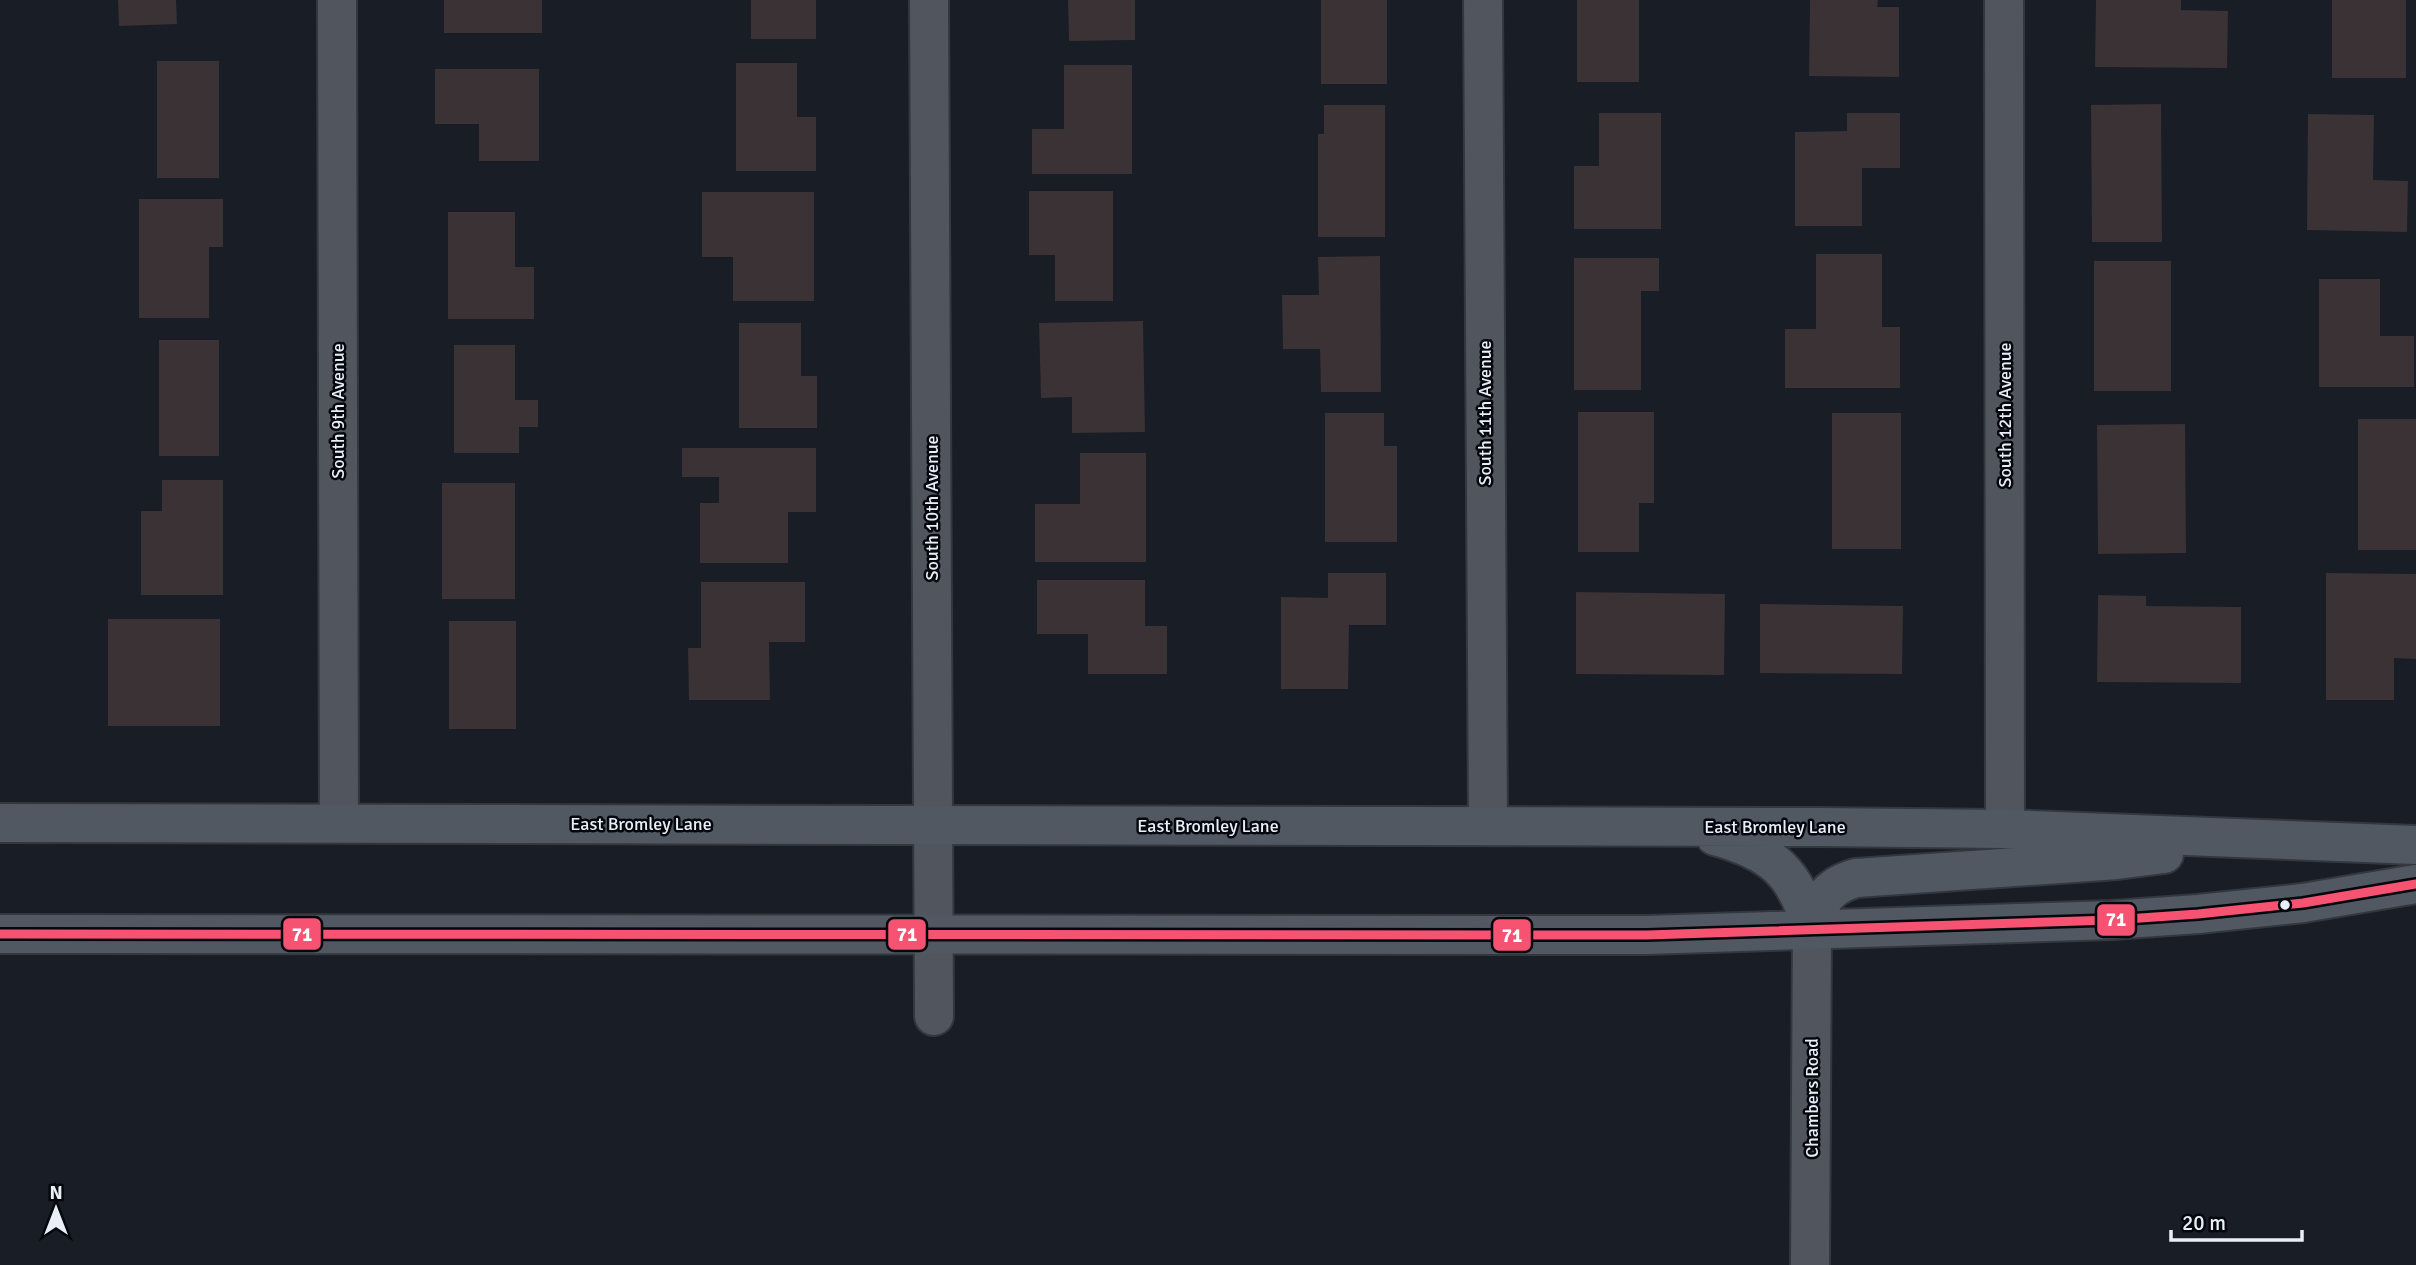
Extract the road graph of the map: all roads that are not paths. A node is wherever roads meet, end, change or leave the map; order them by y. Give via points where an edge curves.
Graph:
1 (337, 0) edge
2 (929, 0) edge
3 (1483, 0) edge
4 (2004, 0) edge
5 (0, 823) edge
6 (339, 823) junction
7 (933, 826) junction
8 (1488, 826) junction
9 (1678, 827) junction
10 (2005, 830) junction
11 (2268, 839) junction
12 (2416, 845) edge
13 (2416, 884) edge
14 (1812, 930) junction
15 (0, 934) edge
16 (933, 934) junction
17 (934, 1016) dead end
18 (1810, 1265) edge

1 - 6 street, South 9th Avenue
2 - 7 street, South 10th Avenue
3 - 8 street, South 11th Avenue
4 - 10 street, South 12th Avenue
5 - 6 main road, East Bromley Lane
6 - 7 main road, East Bromley Lane
7 - 8 main road, East Bromley Lane
7 - 16 street, South 10th Avenue
8 - 9 main road, East Bromley Lane
9 - 10 main road, East Bromley Lane
9 - 14 main road via 1749,846 1774,861 1800,894
10 - 11 main road, East Bromley Lane
11 - 12 main road, East Bromley Lane
11 - 14 main road via 2117,860 1856,878 1824,897
13 - 14 main road via 2303,903 2187,915
14 - 16 main road via 1561,936
14 - 18 street, Chambers Road
15 - 16 main road
16 - 17 street, South 10th Avenue

